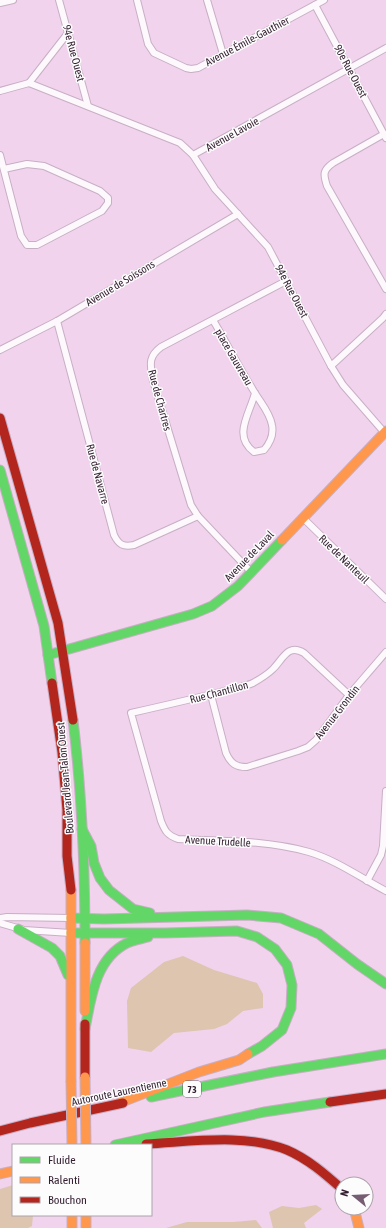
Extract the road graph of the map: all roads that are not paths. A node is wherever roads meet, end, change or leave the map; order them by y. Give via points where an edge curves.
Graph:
1 (13, 0) edge
2 (59, 0) edge
3 (137, 0) edge
4 (208, 0) edge
5 (324, 0) edge
6 (0, 3) edge
7 (315, 5) junction
8 (68, 34) junction
9 (386, 48) edge
10 (223, 54) junction
11 (349, 69) junction
12 (29, 83) junction
13 (0, 91) edge
14 (88, 106) junction
15 (385, 136) edge
16 (0, 155) edge
17 (194, 155) junction
18 (4, 169) junction
19 (238, 214) junction
20 (286, 281) junction
21 (386, 288) edge
22 (386, 314) edge
23 (213, 320) junction
24 (57, 321) junction
25 (0, 350) edge
26 (331, 366) junction
27 (255, 393) junction
28 (0, 418) edge
29 (385, 432) edge
30 (0, 470) edge
31 (198, 516) junction
32 (303, 518) junction
33 (251, 572) junction
34 (386, 599) edge
35 (63, 650) junction
36 (386, 652) edge
37 (48, 655) junction
38 (211, 695) junction
39 (349, 695) junction
40 (131, 713) joint
41 (386, 791) edge
42 (82, 829) junction
43 (367, 881) junction
44 (386, 891) edge
45 (177, 916) junction
46 (0, 918) edge
47 (71, 918) junction
48 (84, 919) junction
49 (0, 923) edge
50 (18, 929) junction
51 (84, 933) junction
52 (71, 934) junction
53 (165, 934) junction
54 (70, 979) junction
55 (386, 984) edge
56 (86, 1029) junction
57 (386, 1054) edge
58 (386, 1094) edge
59 (117, 1104) junction
60 (0, 1131) edge
61 (72, 1144) edge
62 (86, 1144) edge
63 (120, 1144) edge
64 (145, 1144) edge
65 (12, 1170) edge
66 (0, 1174) edge
67 (334, 1182) edge
68 (72, 1216) edge
69 (86, 1216) edge
70 (356, 1216) edge
71 (72, 1228) edge
72 (86, 1228) edge
73 (359, 1228) edge

1 - 6 street
2 - 8 street, 94e Rue Ouest
3 - 10 street, Avenue Émile-Gauthier via 148,44 154,53 191,69 198,68
4 - 10 street
5 - 7 street, Avenue Émile-Gauthier
7 - 10 street, Avenue Émile-Gauthier
7 - 11 street, 90e Rue Ouest
8 - 12 street
8 - 14 street, 94e Rue Ouest
9 - 11 street, Avenue Lavoie
11 - 15 street, 90e Rue Ouest
11 - 17 street, Avenue Lavoie
12 - 13 street
12 - 14 street, Avenue Lavoie
14 - 17 street, Avenue Lavoie via 180,143
15 - 21 street via 333,163 326,168 324,179
16 - 18 street
17 - 19 street, 94e Rue Ouest via 215,189
18 - 18 street via 21,236 27,245 43,242 102,210 108,203 108,198 100,191 44,166 27,164
19 - 20 street, 94e Rue Ouest via 268,247
19 - 24 street, Avenue de Soissons
20 - 23 street, Rue de Chartres
20 - 26 street, 94e Rue Ouest
22 - 26 street
23 - 27 street, place Gauvreau
23 - 31 street, Rue de Chartres via 154,352 151,360 152,377 191,505
24 - 25 street, Avenue de Soissons
24 - 31 street, Rue de Navarre via 117,541 122,546 134,546
26 - 29 street, 94e Rue Ouest via 343,386
27 - 27 street, place Gauvreau via 268,412 273,434 264,450 254,452 244,439 243,425
28 - 35 main road, Boulevard Jean-Talon Ouest via 58,623
29 - 32 main road, Avenue de Laval
30 - 37 main road, Boulevard Jean-Talon Ouest via 44,626
31 - 33 street, Rue de Chartres
32 - 33 main road, Avenue de Laval
32 - 34 street, Rue de Nanteuil
33 - 35 main road, Avenue de Laval via 238,586 212,606 193,614
35 - 37 main road, Avenue de Laval
35 - 42 main road, Boulevard Jean-Talon Ouest
36 - 39 street, Avenue Grondin
37 - 47 main road, Boulevard Jean-Talon Ouest via 66,803
38 - 39 street, Rue Chantillon via 252,683 273,669 286,653 294,650 304,653
38 - 39 street, Avenue Grondin via 226,753 230,762 239,767 248,767 308,746 316,740
38 - 40 street, Rue Chantillon
40 - 43 street, Avenue Trudelle via 161,821 170,836 178,839 248,842 310,852
41 - 43 street via 383,846
42 - 45 main road via 91,846 100,878 109,890 133,909
42 - 48 main road, Boulevard Jean-Talon Ouest
43 - 44 street, Avenue Trudelle
45 - 48 main road
45 - 55 main road via 247,915 282,918 319,934
46 - 47 street
47 - 48 main road
47 - 52 main road, Boulevard Jean-Talon Ouest
48 - 51 main road, Boulevard Jean-Talon Ouest
49 - 50 street
50 - 52 street
50 - 54 main road via 52,948 60,956
51 - 52 main road
51 - 53 main road
51 - 56 main road, Boulevard Jean-Talon Ouest
52 - 54 main road, Boulevard Jean-Talon Ouest
53 - 56 main road via 126,943 111,954 102,966 95,984
53 - 59 main road via 237,931 258,937 274,949 287,965 292,985 291,1008 282,1030 239,1060 198,1072
54 - 61 main road, Boulevard Jean-Talon Ouest, bridge
56 - 62 main road, Boulevard Jean-Talon Ouest, bridge
57 - 59 main road, Autoroute Laurentienne / 73 via 273,1072
58 - 63 main road via 264,1112
59 - 60 main road, Autoroute Laurentienne / 73
64 - 67 main road via 231,1141 256,1143 279,1148 304,1159
65 - 66 main road
68 - 71 main road
69 - 72 main road
70 - 73 main road

